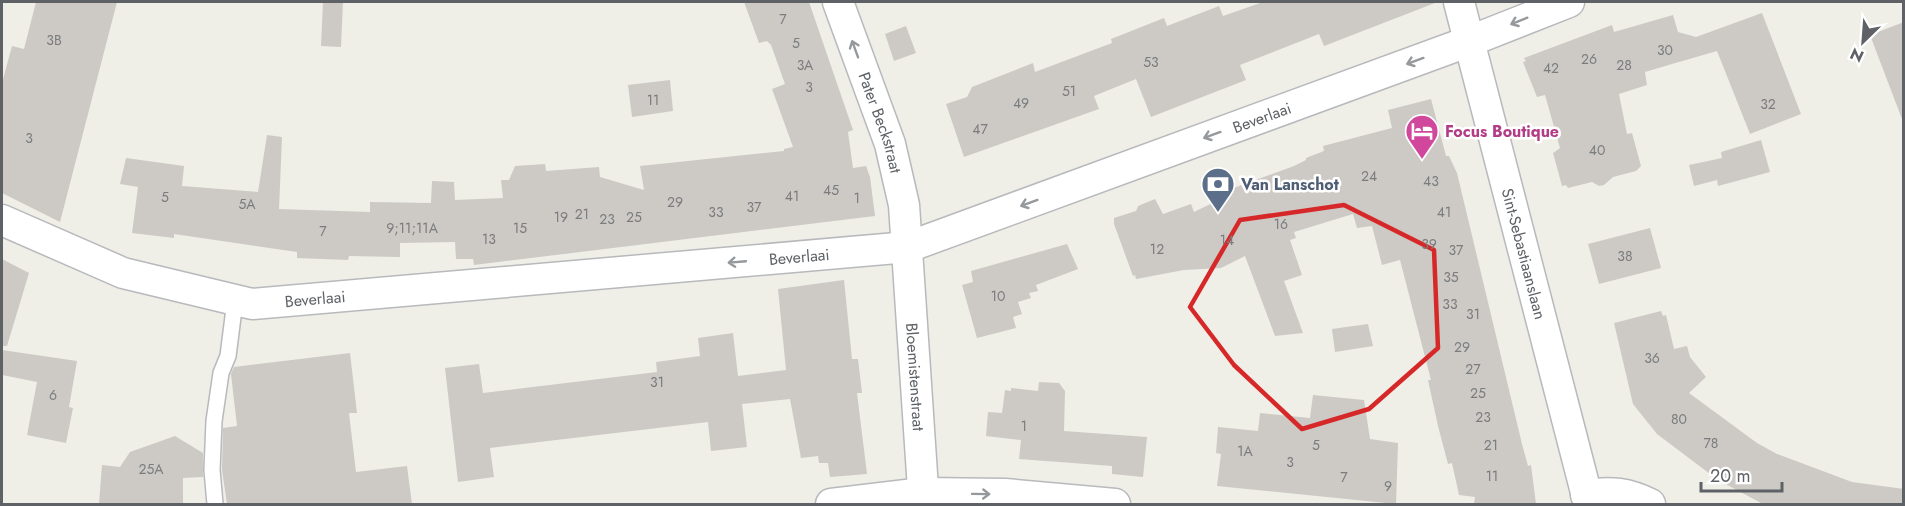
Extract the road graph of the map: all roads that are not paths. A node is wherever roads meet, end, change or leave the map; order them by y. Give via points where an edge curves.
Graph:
1 (838, 2) edge
2 (1460, 2) edge
3 (1569, 2) edge
4 (1470, 41) junction
5 (2, 220) edge
6 (908, 247) junction
7 (235, 301) junction
8 (923, 499) edge
9 (1588, 500) edge
10 (215, 504) edge
11 (831, 504) edge
12 (1115, 504) edge
13 (1650, 504) edge

6 -> 1 street, Pater Beckstraat via 904,205 890,144
2 - 4 street, Sint-Sebastiaanslaan
3 -> 4 street, Beverlaai
4 -> 6 street, Beverlaai
4 - 9 street, Sint-Sebastiaanslaan
5 - 7 street, Beverlaai via 123,273
6 -> 7 street, Beverlaai via 252,304
6 - 8 street, Bloemistenstraat
7 - 10 lane via 214,421
8 - 11 street
8 -> 12 street via 1005,494
9 - 13 street via 1618,492

